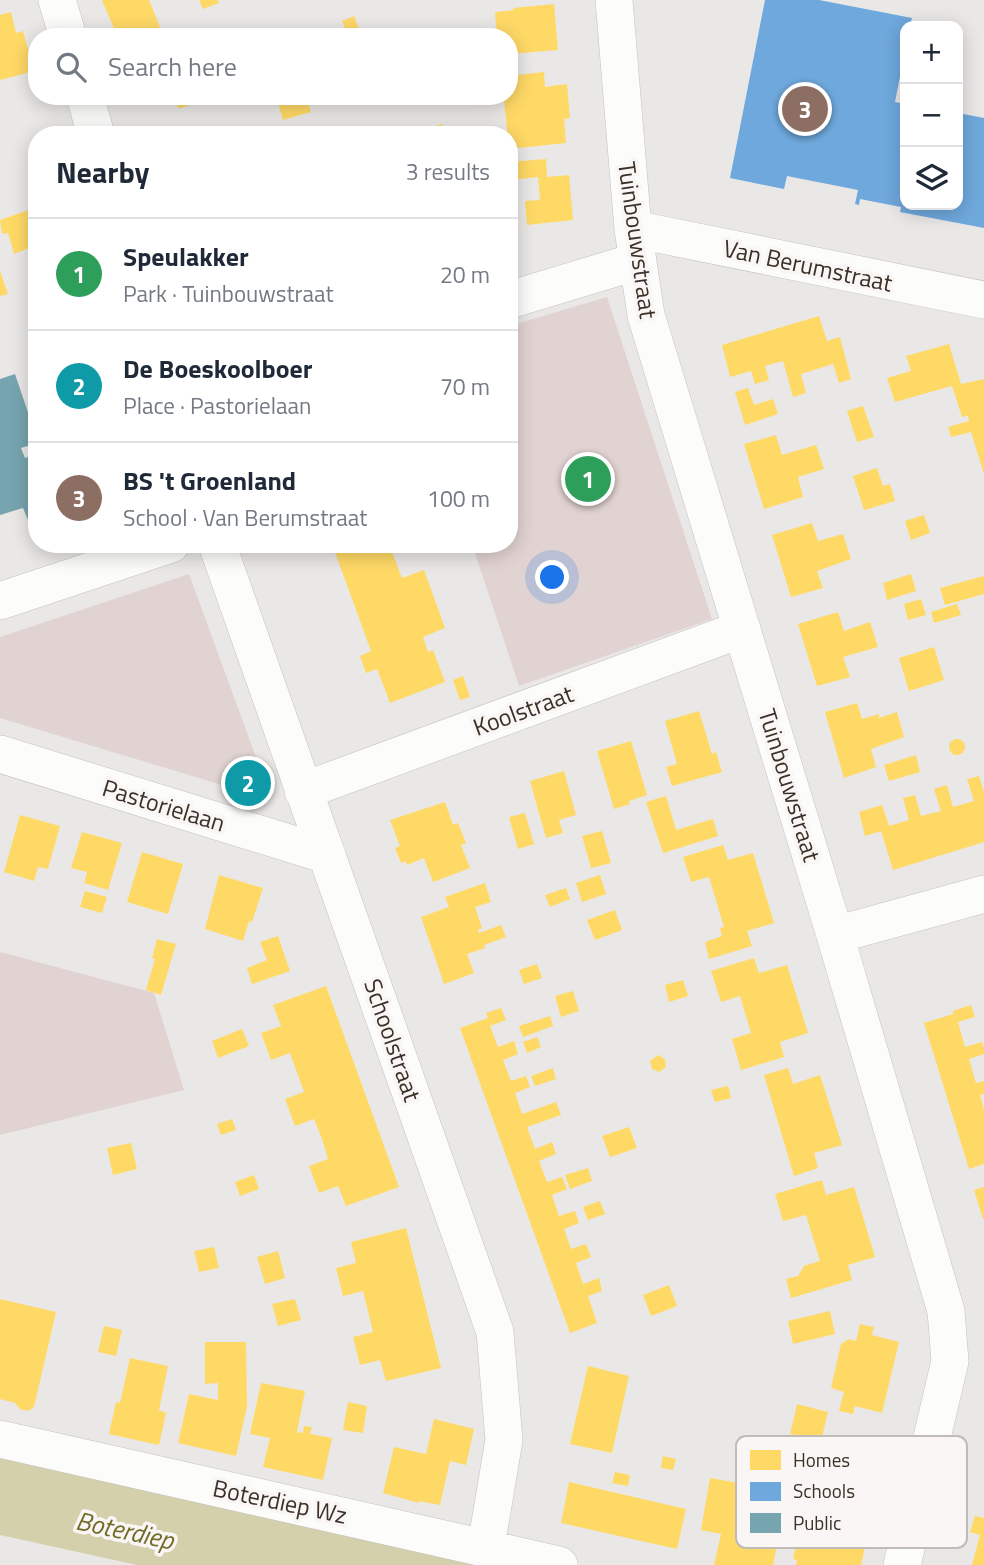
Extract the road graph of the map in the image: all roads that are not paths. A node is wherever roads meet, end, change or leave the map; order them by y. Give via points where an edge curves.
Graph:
1 (57, 0) edge
2 (614, 0) edge
3 (65, 28) edge
4 (88, 105) edge
5 (93, 126) edge
6 (636, 245) junction
7 (518, 296) edge
8 (984, 300) edge
9 (144, 553) edge
10 (220, 553) edge
11 (0, 601) edge
12 (742, 629) junction
13 (0, 754) edge
14 (303, 791) junction
15 (327, 855) junction
16 (984, 894) edge
17 (835, 935) junction
18 (932, 1436) edge
19 (0, 1439) edge
20 (486, 1547) junction
21 (559, 1565) edge

1 - 3 street
2 - 6 street, Tuinbouwstraat
4 - 5 street
6 - 7 street
6 - 8 street, Van Berumstraat
6 - 12 street, Tuinbouwstraat via 646,315
9 - 11 street
10 - 14 street, Schoolstraat
12 - 14 street, Koolstraat
12 - 17 street, Tuinbouwstraat
13 - 15 street, Pastorielaan
14 - 15 street, Schoolstraat
15 - 20 street, Schoolstraat via 495,1332 504,1440
16 - 17 street
17 - 18 street, Tuinbouwstraat via 946,1311 950,1361
19 - 20 street, Boterdiep Wz
20 - 21 street, Boterdiep Wz

